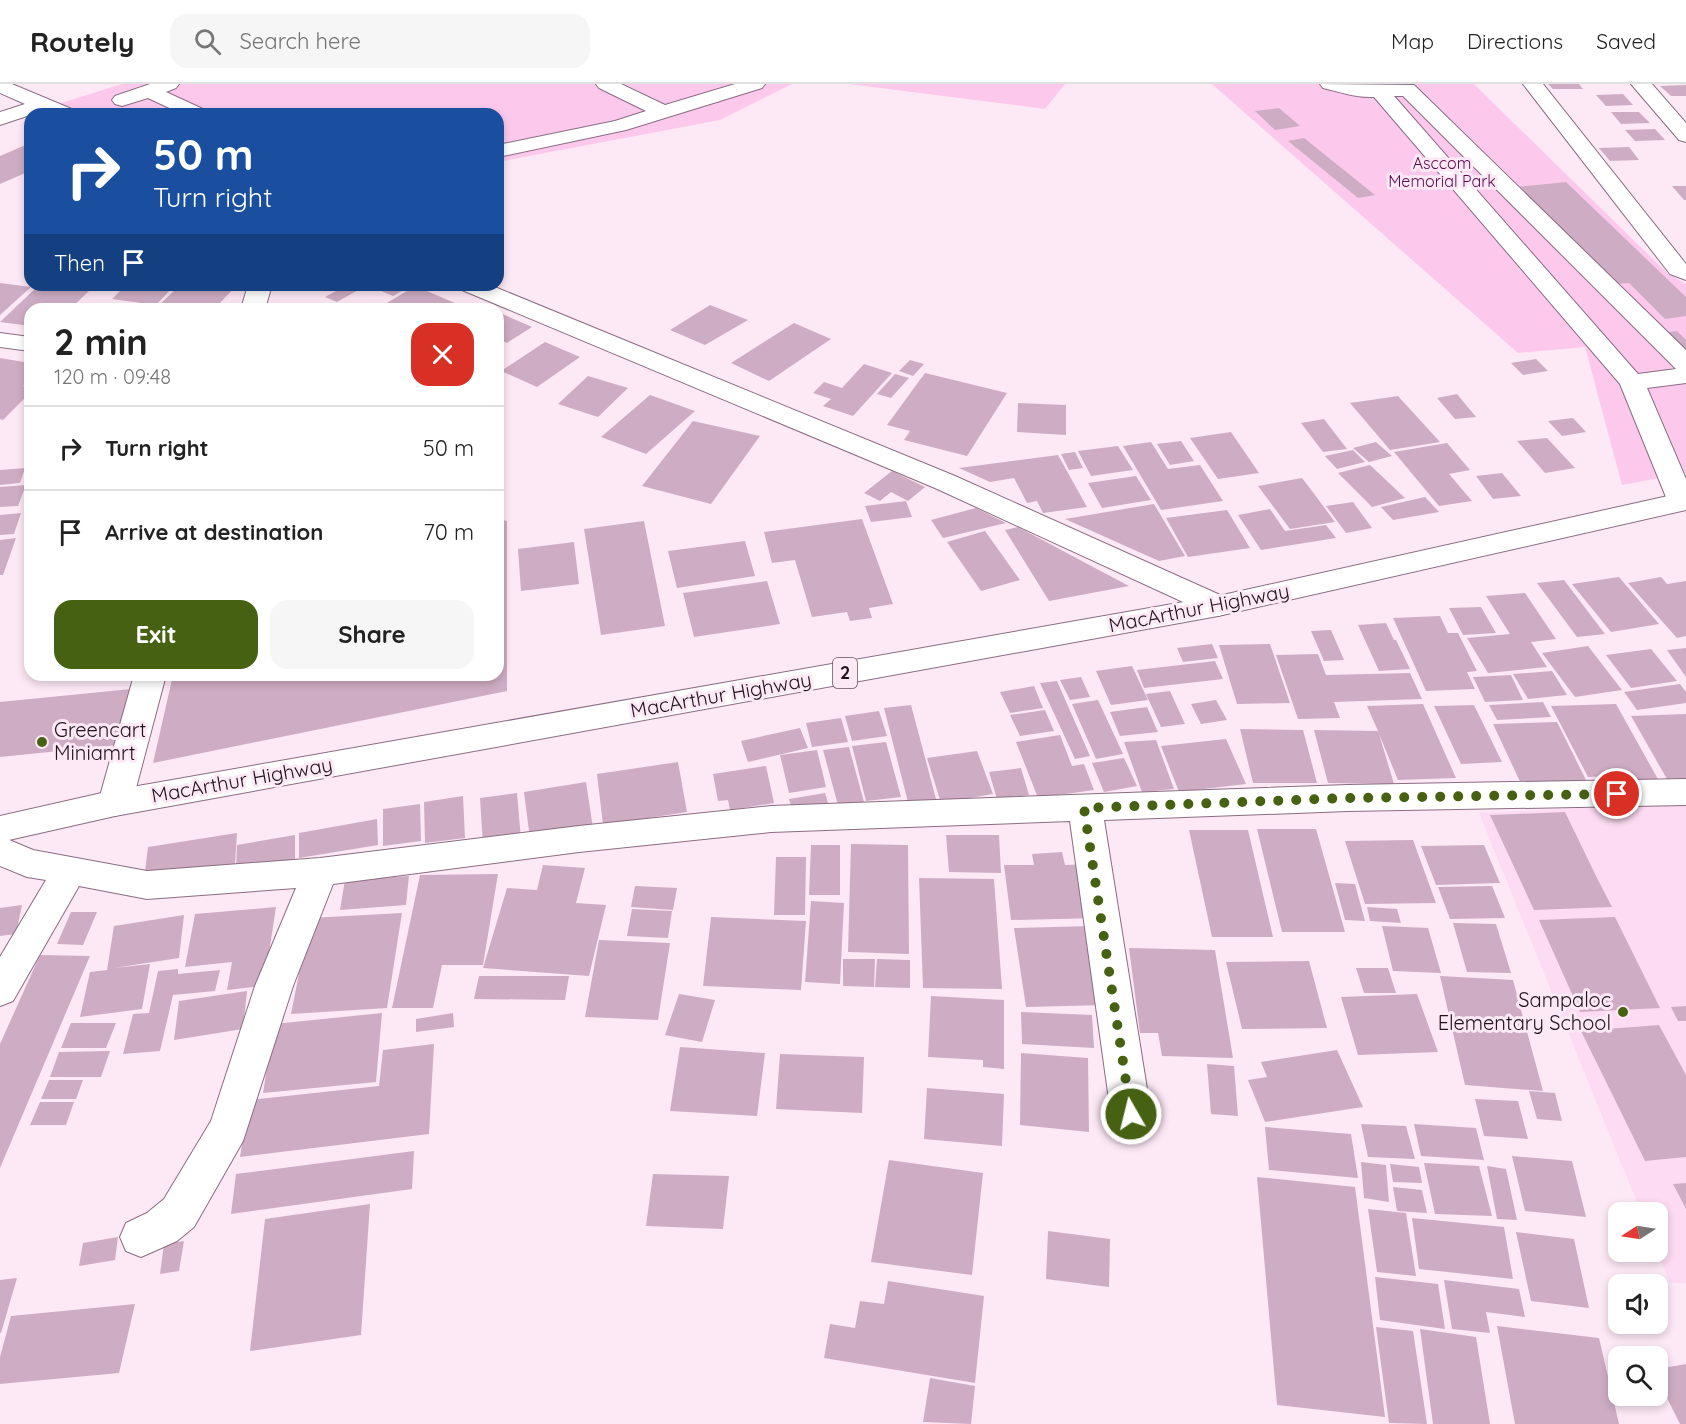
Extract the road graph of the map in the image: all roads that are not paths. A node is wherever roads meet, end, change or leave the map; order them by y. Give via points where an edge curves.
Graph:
1 (606, 84) edge
2 (755, 84) edge
3 (1330, 84) edge
4 (1533, 84) edge
5 (1641, 84) edge
6 (0, 86) edge
7 (1413, 86) edge
8 (160, 88) edge
9 (1380, 92) junction
10 (122, 100) dead end
11 (43, 104) junction
12 (32, 108) edge
13 (53, 108) edge
14 (189, 108) edge
15 (24, 111) edge
16 (665, 112) junction
17 (0, 119) edge
18 (1686, 136) edge
19 (504, 150) edge
20 (1686, 273) edge
21 (484, 291) edge
22 (0, 340) edge
23 (24, 343) edge
24 (1686, 364) edge
25 (1686, 375) edge
26 (1632, 382) junction
27 (1684, 502) edge
28 (1218, 606) junction
29 (148, 681) edge
30 (1686, 792) edge
31 (115, 803) junction
32 (1084, 808) junction
33 (0, 829) edge
34 (0, 850) edge
35 (69, 872) junction
36 (320, 873) junction
37 (0, 990) edge
38 (1131, 1114) dead end
39 (141, 1237) dead end

1 - 16 main road
2 - 16 main road
3 - 9 main road
4 - 20 main road via 1678,269
5 - 18 main road
6 - 11 main road
7 - 9 main road
7 - 24 main road
8 - 10 main road
8 - 14 main road
9 - 26 main road
11 - 12 main road
11 - 13 main road
15 - 17 main road
16 - 19 main road via 619,126
21 - 28 main road via 945,482
22 - 23 main road
25 - 26 main road
26 - 27 main road
27 - 28 main road, MacArthur Highway / 2
28 - 31 main road, MacArthur Highway / 2
29 - 31 main road
30 - 32 main road
31 - 33 main road, MacArthur Highway / 2
32 - 36 main road via 771,819
32 - 38 main road
34 - 35 main road via 27,863
35 - 36 main road via 147,885
35 - 37 main road
36 - 39 main road via 274,986 229,1128 179,1214

